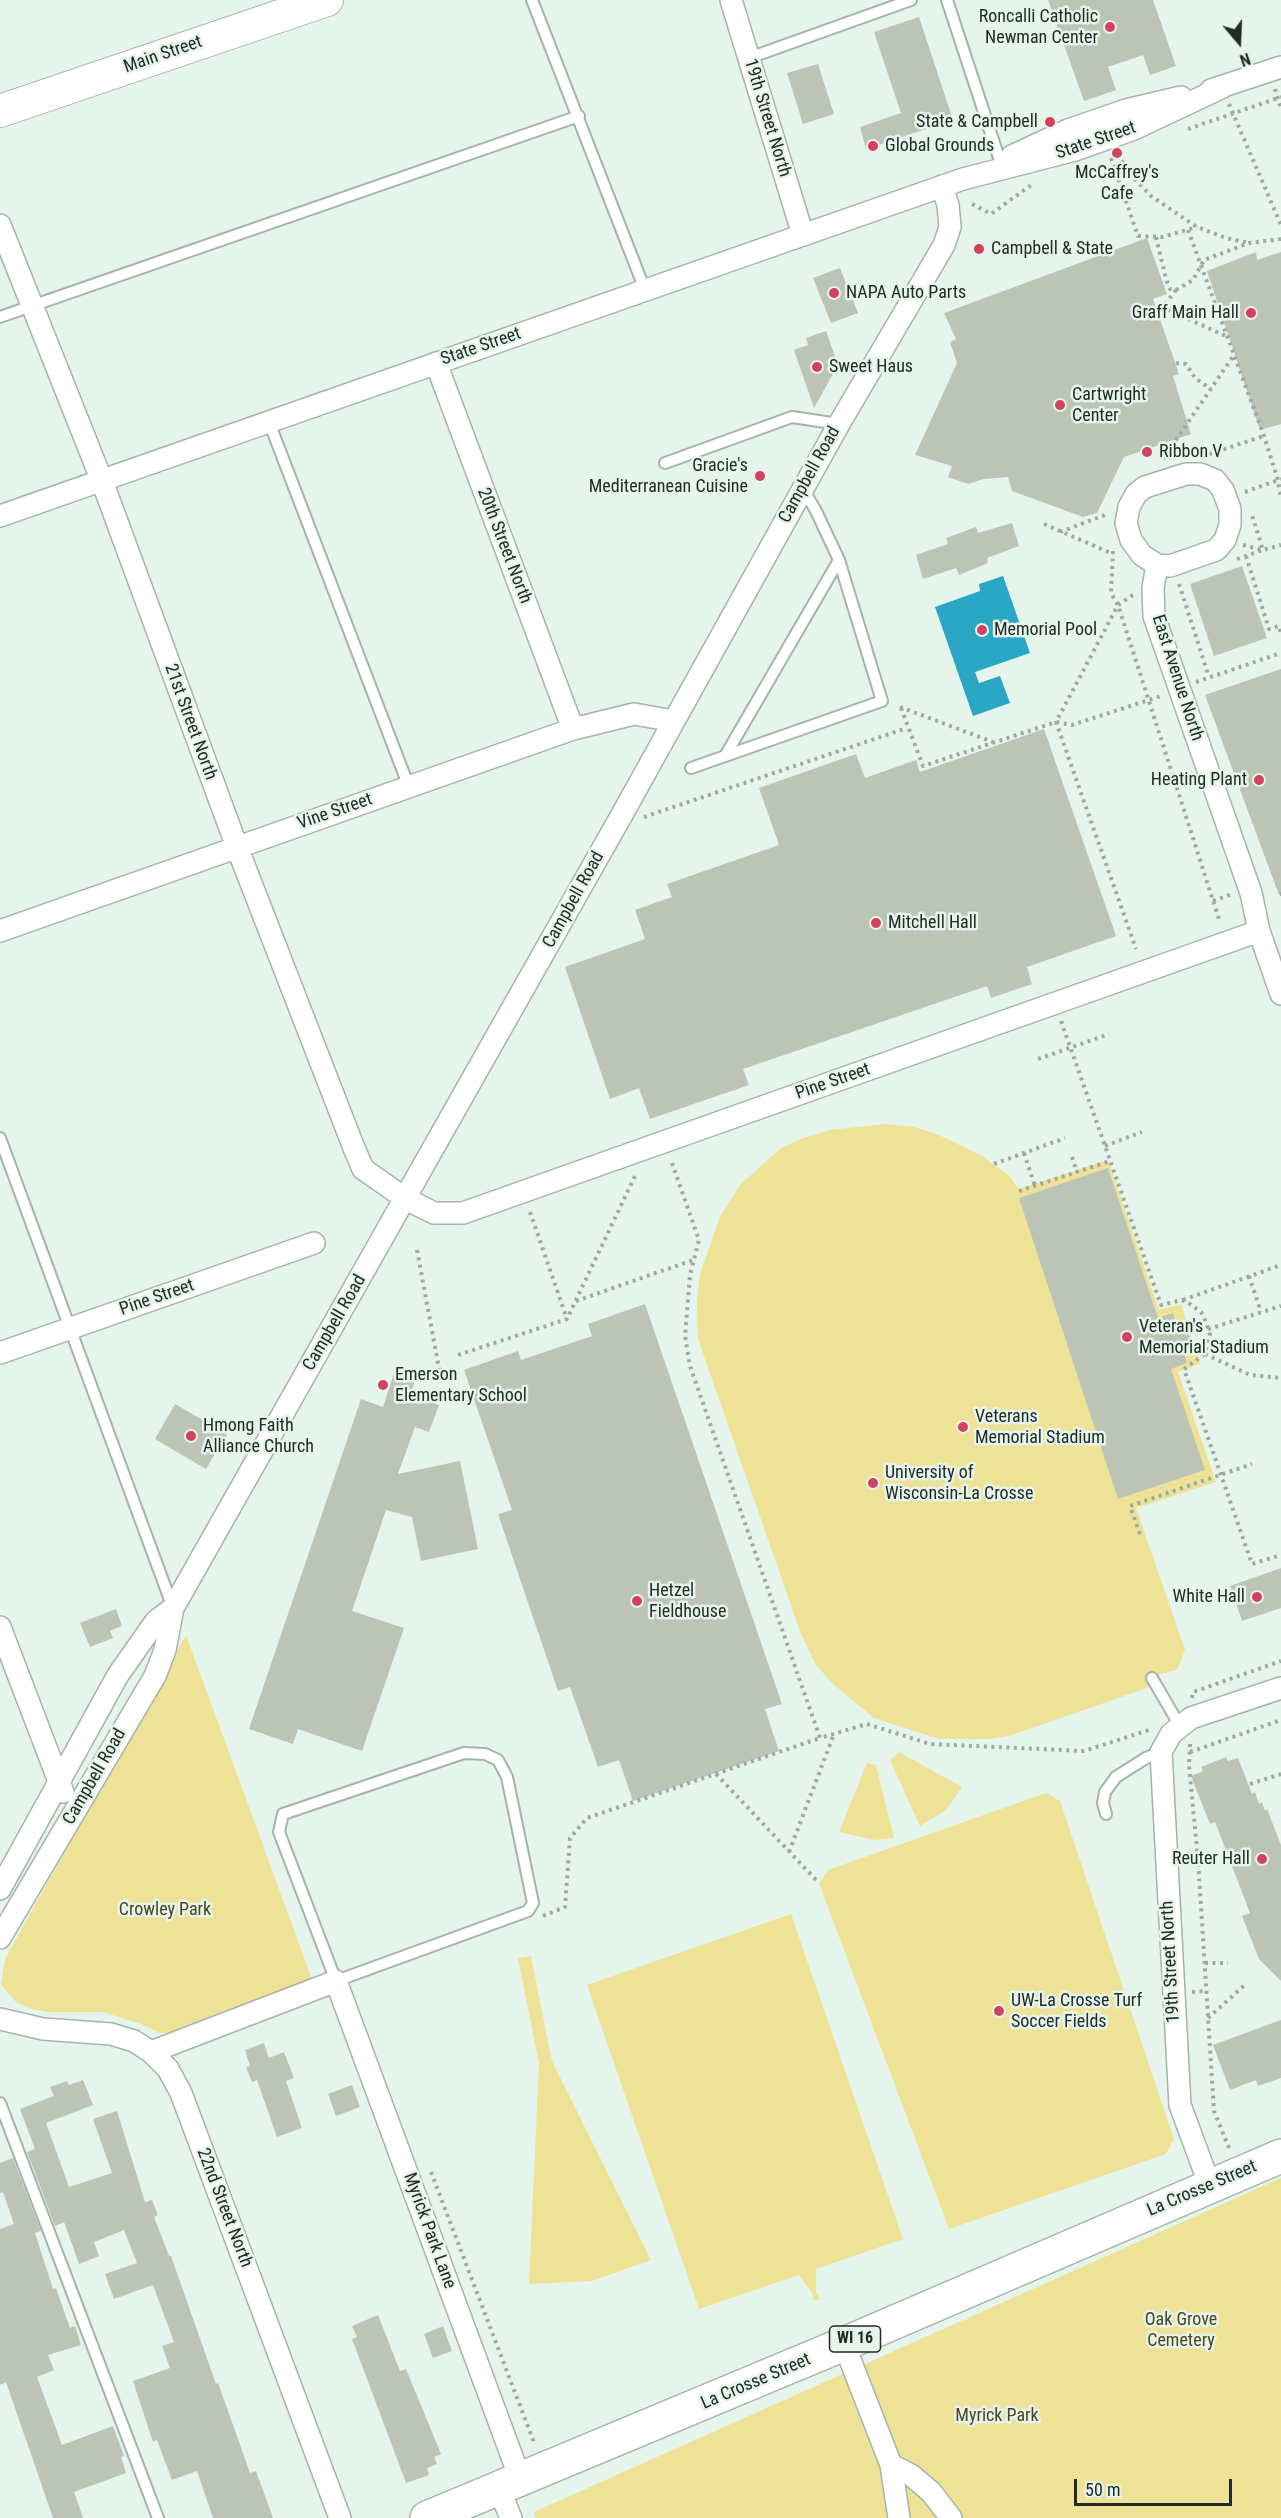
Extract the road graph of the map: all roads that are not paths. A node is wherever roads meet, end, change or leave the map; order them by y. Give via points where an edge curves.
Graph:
1 (327, 0) edge
2 (532, 0) edge
3 (731, 0) edge
4 (911, 0) edge
5 (947, 0) edge
6 (749, 58) junction
7 (1281, 67) edge
8 (1223, 87) junction
9 (0, 111) edge
10 (579, 116) junction
11 (1000, 162) junction
12 (963, 179) junction
13 (942, 186) junction
14 (0, 225) edge
15 (803, 235) junction
16 (645, 290) junction
17 (32, 307) junction
18 (0, 318) edge
19 (436, 363) junction
20 (269, 422) junction
21 (839, 424) junction
22 (665, 463) dead end
23 (102, 481) junction
24 (803, 489) junction
25 (0, 516) edge
26 (839, 560) junction
27 (1157, 565) junction
28 (674, 721) junction
29 (573, 729) junction
30 (725, 756) junction
31 (691, 768) dead end
32 (409, 787) junction
33 (237, 847) junction
34 (0, 931) edge
35 (1260, 931) junction
36 (1281, 994) edge
37 (0, 1138) edge
38 (406, 1199) junction
39 (314, 1243) dead end
40 (70, 1328) junction
41 (0, 1353) edge
42 (173, 1608) junction
43 (0, 1627) edge
44 (1152, 1678) dead end
45 (1281, 1688) edge
46 (1176, 1732) junction
47 (60, 1783) junction
48 (1106, 1814) dead end
49 (72, 1816) junction
50 (0, 1889) edge
51 (0, 1938) edge
52 (336, 1981) junction
53 (0, 2019) edge
54 (151, 2052) junction
55 (0, 2103) edge
56 (1281, 2156) edge
57 (1210, 2186) junction
58 (844, 2344) junction
59 (891, 2465) junction
60 (519, 2490) edge
61 (158, 2518) edge
62 (340, 2518) edge
63 (427, 2518) edge
64 (899, 2518) edge
65 (951, 2518) edge

1 - 9 street, Main Street
2 - 10 lane
3 - 6 street, 19th Street North
4 - 6 lane
5 - 11 lane
6 - 15 street, 19th Street North
7 - 8 street, State Street
8 - 11 street, State Street via 1117,113 1068,130
8 - 12 street, State Street via 1134,129 1075,150
10 - 16 lane
10 - 17 lane
11 - 12 street, State Street
12 - 13 street, State Street
13 - 15 street, State Street
13 - 21 street, Campbell Road via 950,227 944,245
14 - 17 street, 21st Street North
15 - 16 street, State Street
16 - 19 street, State Street
17 - 18 lane
17 - 23 street, 21st Street North
19 - 20 street, State Street
19 - 29 street, 20th Street North
20 - 23 street, State Street
20 - 32 lane
21 - 22 lane via 792,417
21 - 24 street, Campbell Road
23 - 25 street, State Street
23 - 33 street, 21st Street North
24 - 26 lane
24 - 28 street, Campbell Road
26 - 30 lane
26 - 30 lane via 882,701
27 - 27 street via 1170,566 1216,550 1225,540 1230,525 1227,498 1215,480 1200,474 1176,477 1136,494 1126,523 1131,540 1142,555
27 - 35 street, East Avenue North via 1154,616 1251,893
28 - 29 street, Vine Street via 634,714
28 - 38 street, Campbell Road
29 - 32 street, Vine Street
30 - 31 lane
32 - 33 street, Vine Street
33 - 34 street, Vine Street
33 - 38 street, 21st Street North via 363,1169
35 - 36 street, East Avenue North
35 - 38 street, Pine Street via 463,1212 434,1213
37 - 40 lane
38 - 42 street, Campbell Road
39 - 40 street, Pine Street
40 - 41 street, Pine Street
40 - 42 lane
42 - 47 street, Campbell Road via 156,1621 118,1675
42 - 49 street, Campbell Road via 165,1650 155,1676
43 - 47 street
44 - 46 lane
45 - 46 street
46 - 48 lane via 1116,1777 1105,1791
46 - 57 street, 19th Street North via 1180,2105
47 - 49 street
47 - 50 street, Campbell Road
49 - 51 street, Campbell Road
52 - 52 lane via 528,1911 533,1903 507,1777 498,1760 485,1754 464,1754 283,1814 279,1832
52 - 54 street
52 - 60 street, Myrick Park Lane
53 - 54 street, 22nd Street North via 43,2029 111,2034 134,2041
54 - 62 street, 22nd Street North via 168,2069 181,2093
55 - 61 lane
56 - 57 main road, La Crosse Street / WI 16
57 - 58 main road, La Crosse Street / WI 16
58 - 59 street
58 - 60 main road, La Crosse Street / WI 16
59 - 64 street
59 - 65 street via 931,2492
60 - 63 main road, La Crosse Street / WI 16

